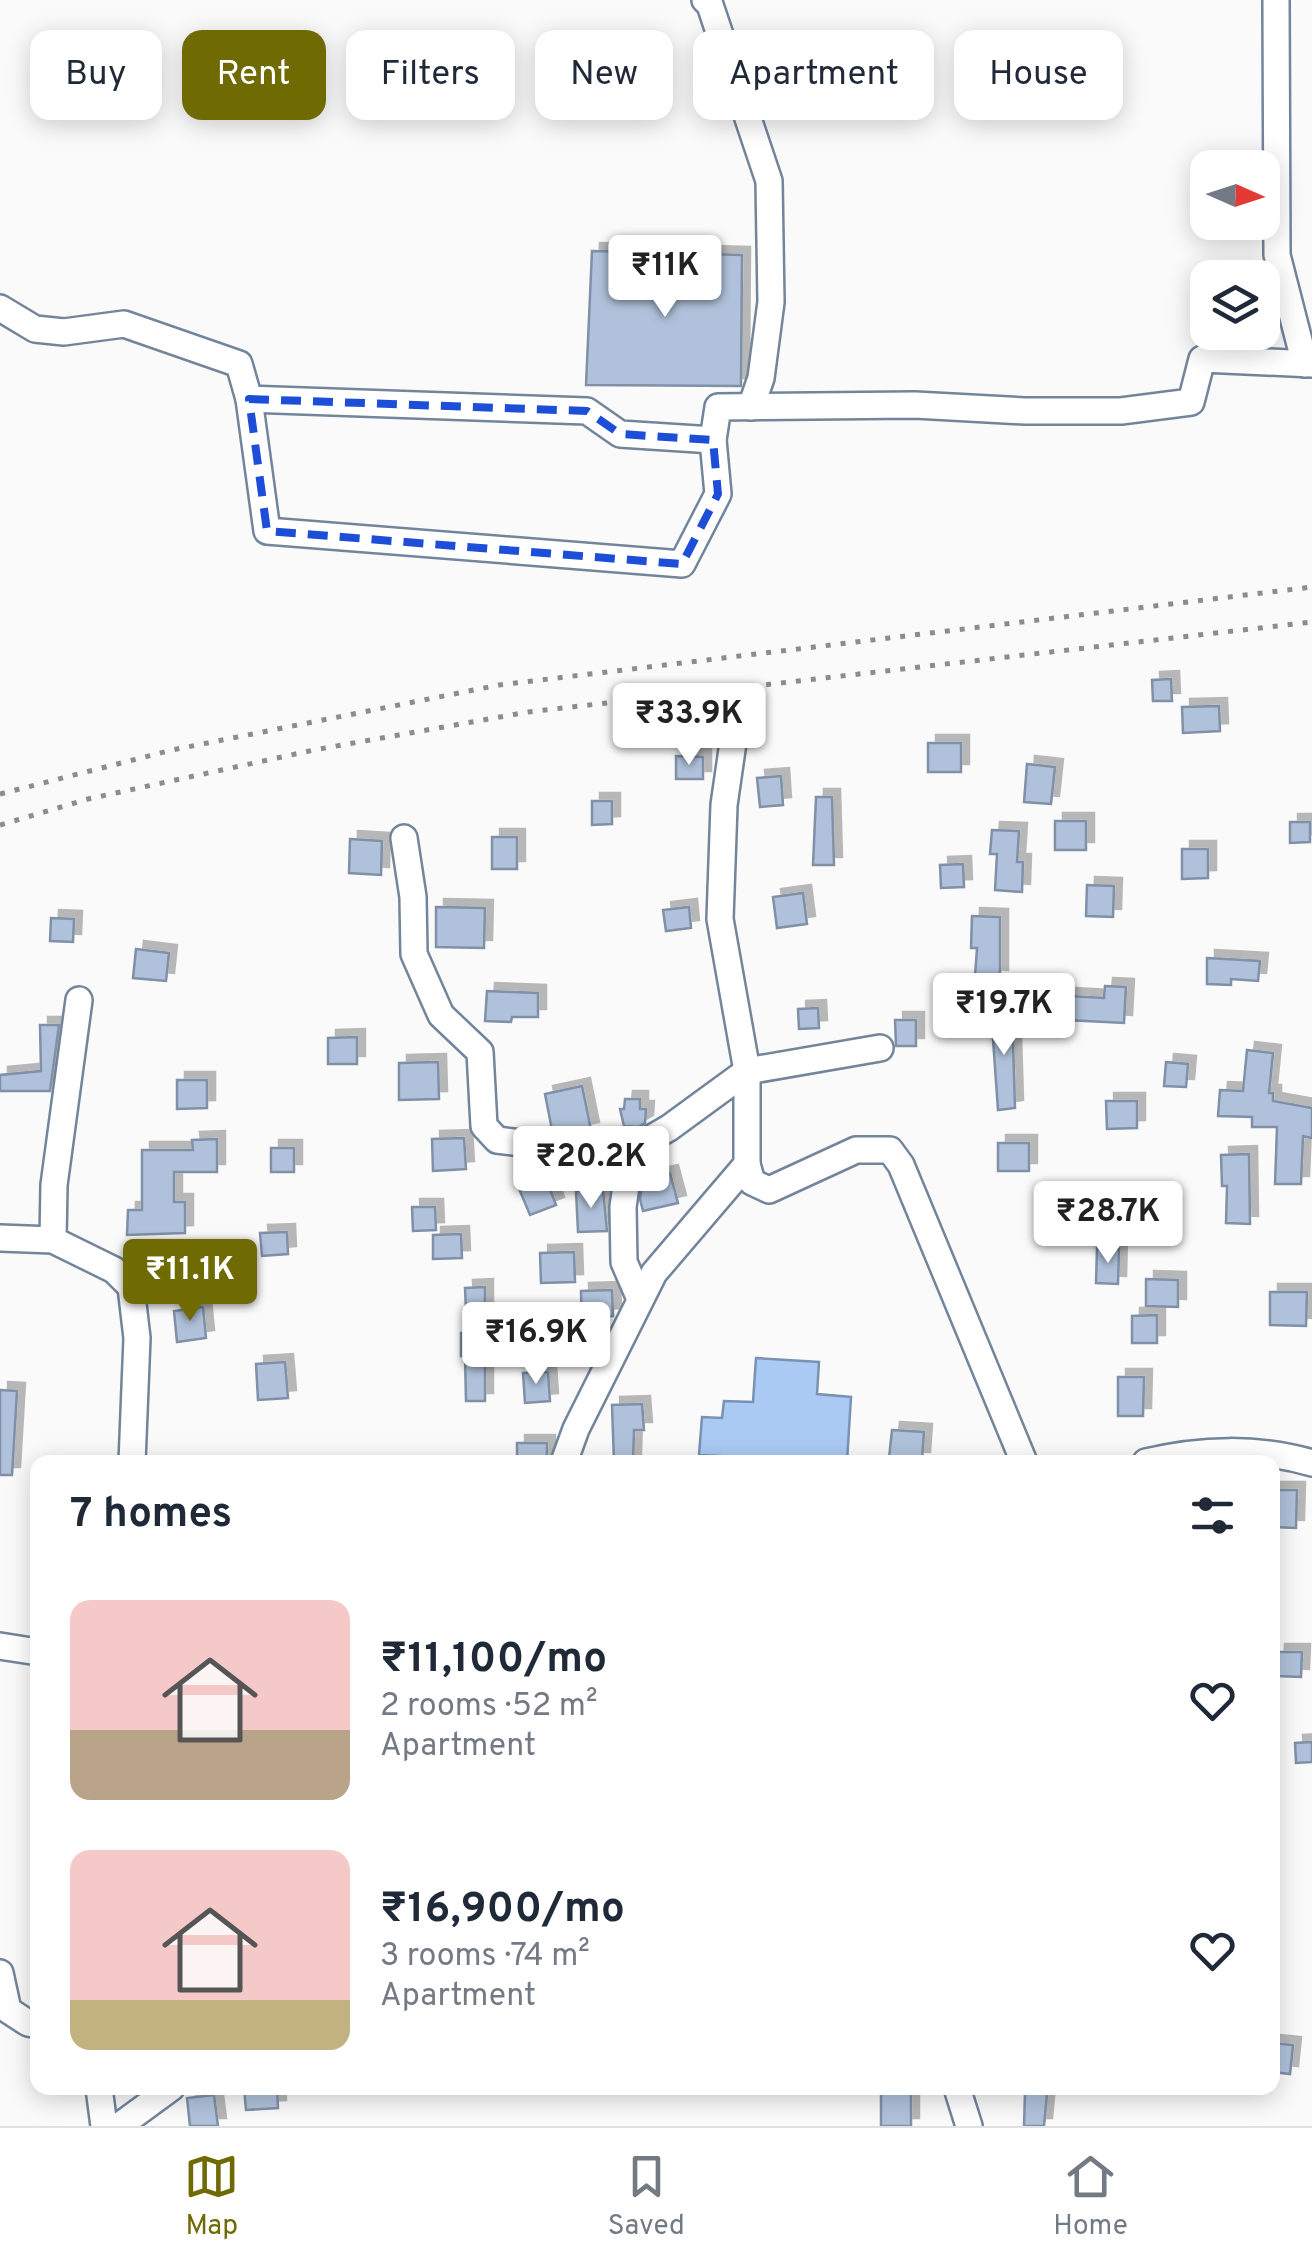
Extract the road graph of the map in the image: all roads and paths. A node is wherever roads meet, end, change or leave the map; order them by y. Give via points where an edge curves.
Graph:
1 (705, 0) edge
2 (1276, 0) edge
3 (0, 308) edge
4 (1309, 364) edge
5 (249, 400) junction
6 (751, 407) junction
7 (712, 440) junction
8 (737, 715) dead end
9 (404, 838) dead end
10 (79, 1000) dead end
11 (880, 1048) dead end
12 (747, 1071) junction
13 (630, 1150) junction
14 (747, 1164) junction
15 (0, 1238) edge
16 (53, 1240) junction
17 (640, 1300) junction
18 (132, 1455) edge
19 (566, 1455) edge
20 (1021, 1455) edge
21 (1173, 1455) edge
22 (1312, 1463) edge
23 (0, 1646) edge
24 (30, 1651) edge
25 (0, 1973) edge
26 (4, 2015) edge
27 (30, 2023) edge
28 (100, 2095) edge
29 (161, 2095) edge
30 (959, 2095) edge
31 (104, 2126) edge
32 (118, 2126) edge
33 (969, 2126) edge

1 - 6 street via 769,181 770,302
2 - 4 street via 1277,255
3 - 5 street via 35,328 64,332 124,324 239,364
4 - 6 street via 1202,358 1191,402 1121,411
5 - 7 street via 587,411 620,434
5 - 7 street via 267,531 682,564 718,494
6 - 7 street via 718,407
8 - 12 street via 724,805 720,919
9 - 13 street via 414,954 442,1014 480,1052 484,1126 497,1140 609,1154
10 - 16 street
11 - 12 street
12 - 13 street
12 - 14 street
13 - 17 street via 624,1262
14 - 17 street via 654,1273
14 - 20 street via 752,1182 769,1190 856,1150 890,1150
15 - 16 street
16 - 18 street via 114,1270 131,1286 137,1338
17 - 19 street
21 - 22 street via 1281,1454
23 - 24 street
25 - 26 street
26 - 27 street
28 - 31 street
29 - 32 street
30 - 33 street

